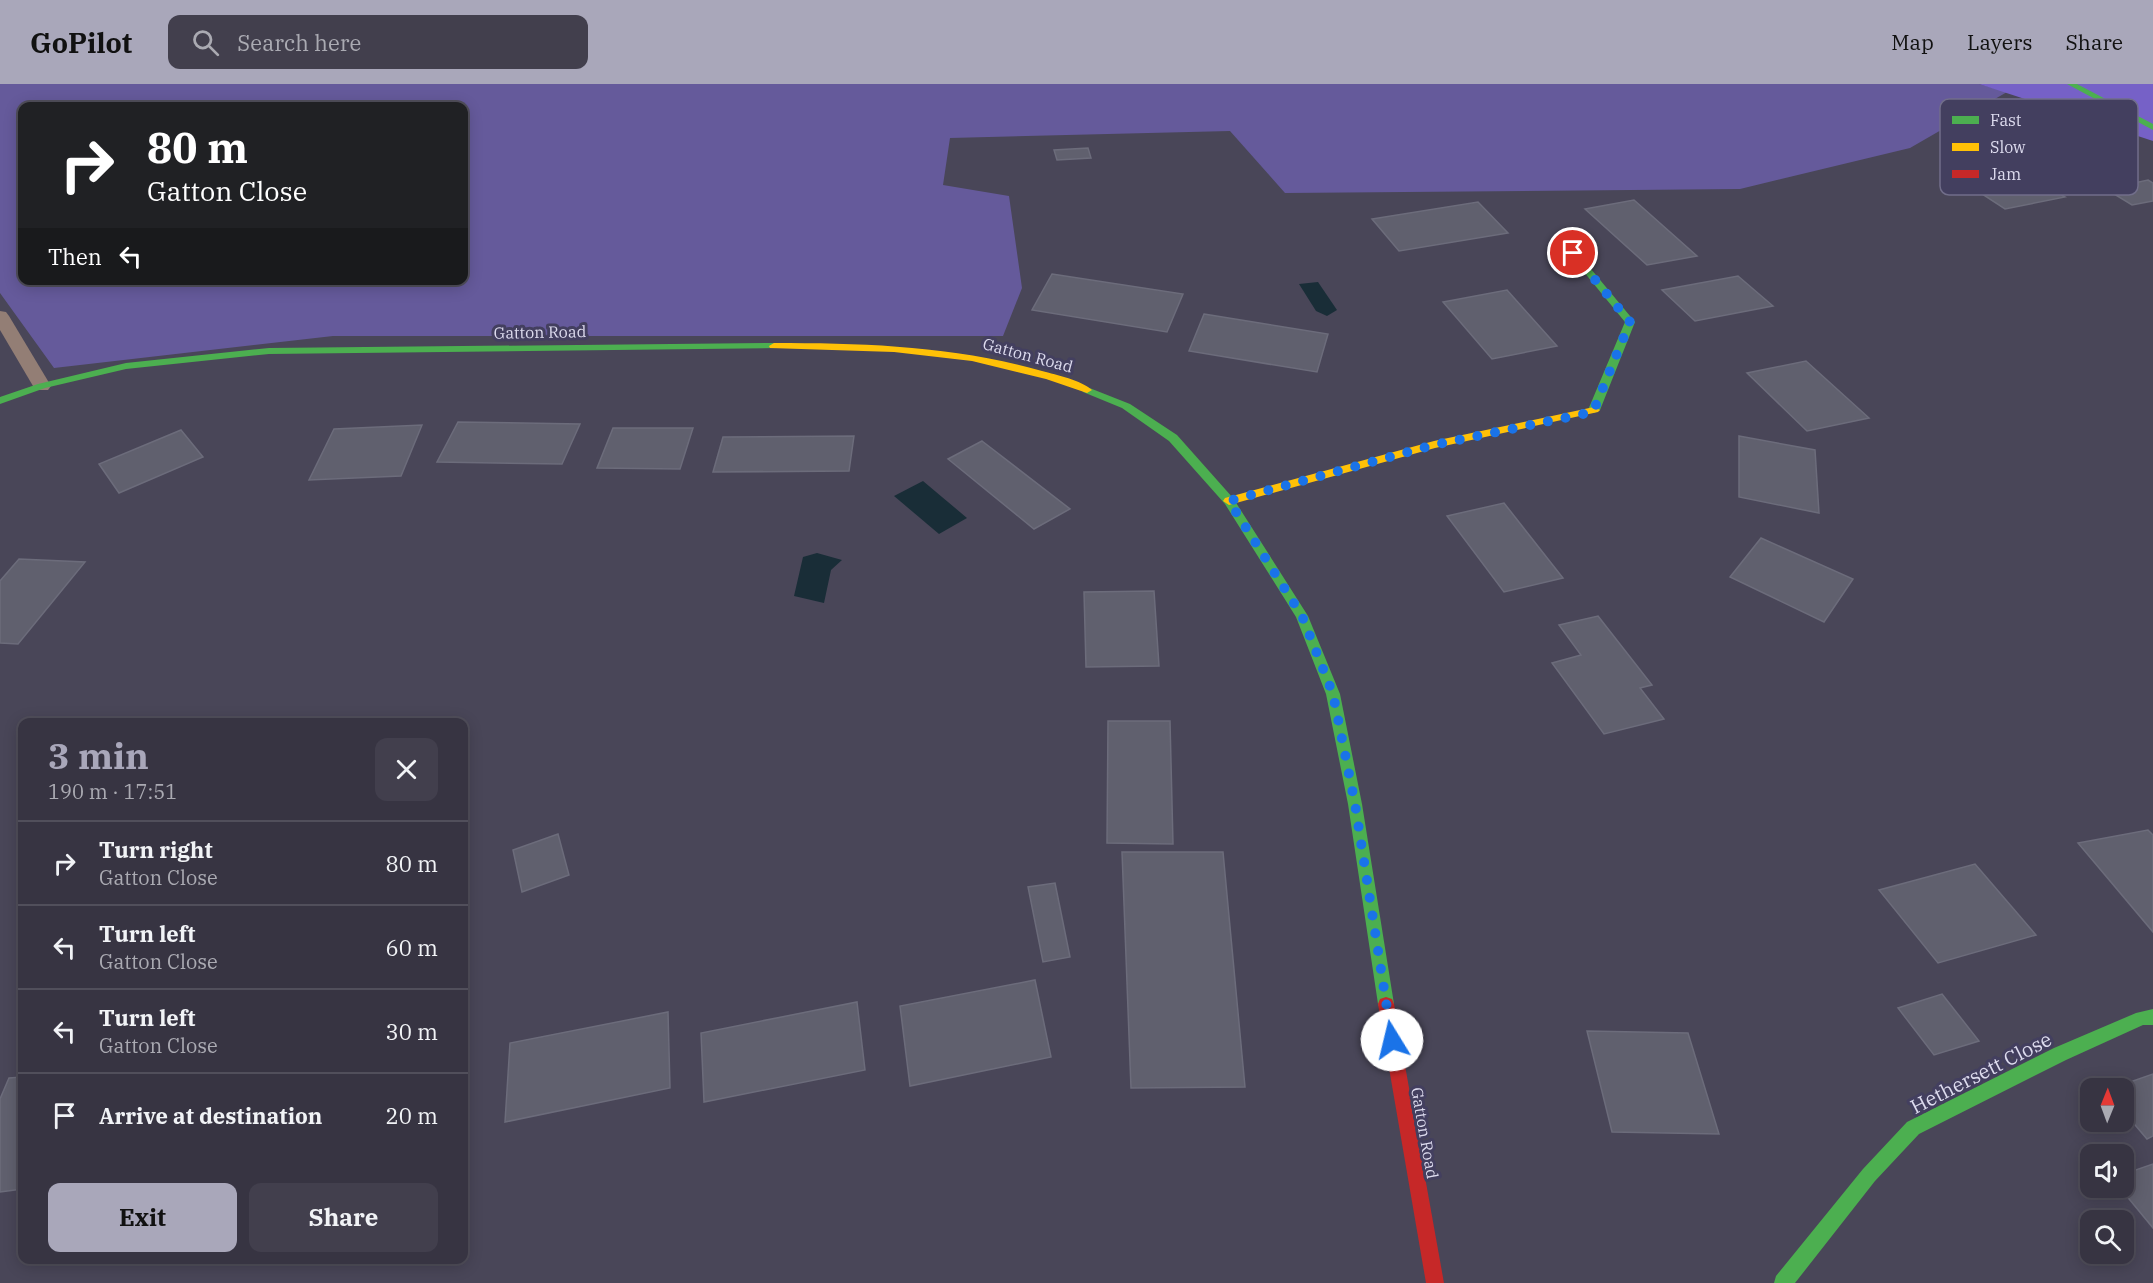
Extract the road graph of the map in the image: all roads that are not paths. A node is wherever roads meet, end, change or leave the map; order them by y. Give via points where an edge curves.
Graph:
1 (2071, 84) edge
2 (2100, 99) edge
3 (2138, 119) edge
4 (2153, 127) edge
5 (1573, 253) dead end
6 (0, 316) edge
7 (42, 386) junction
8 (0, 402) edge
9 (1229, 501) junction
10 (2153, 1017) edge
11 (1435, 1283) edge
12 (1783, 1283) edge

1 - 2 street
3 - 4 street
5 - 9 street via 1630,322 1593,412 1434,445
6 - 7 lane
7 - 8 street, Gatton Road
7 - 9 street, Gatton Road via 126,366 269,351 785,346 874,347 958,354 1053,376 1126,406 1173,438
9 - 11 street, Gatton Road via 1302,616 1333,694
10 - 12 street, Hethersett Close via 2142,1018 2060,1054 1914,1128 1869,1175

